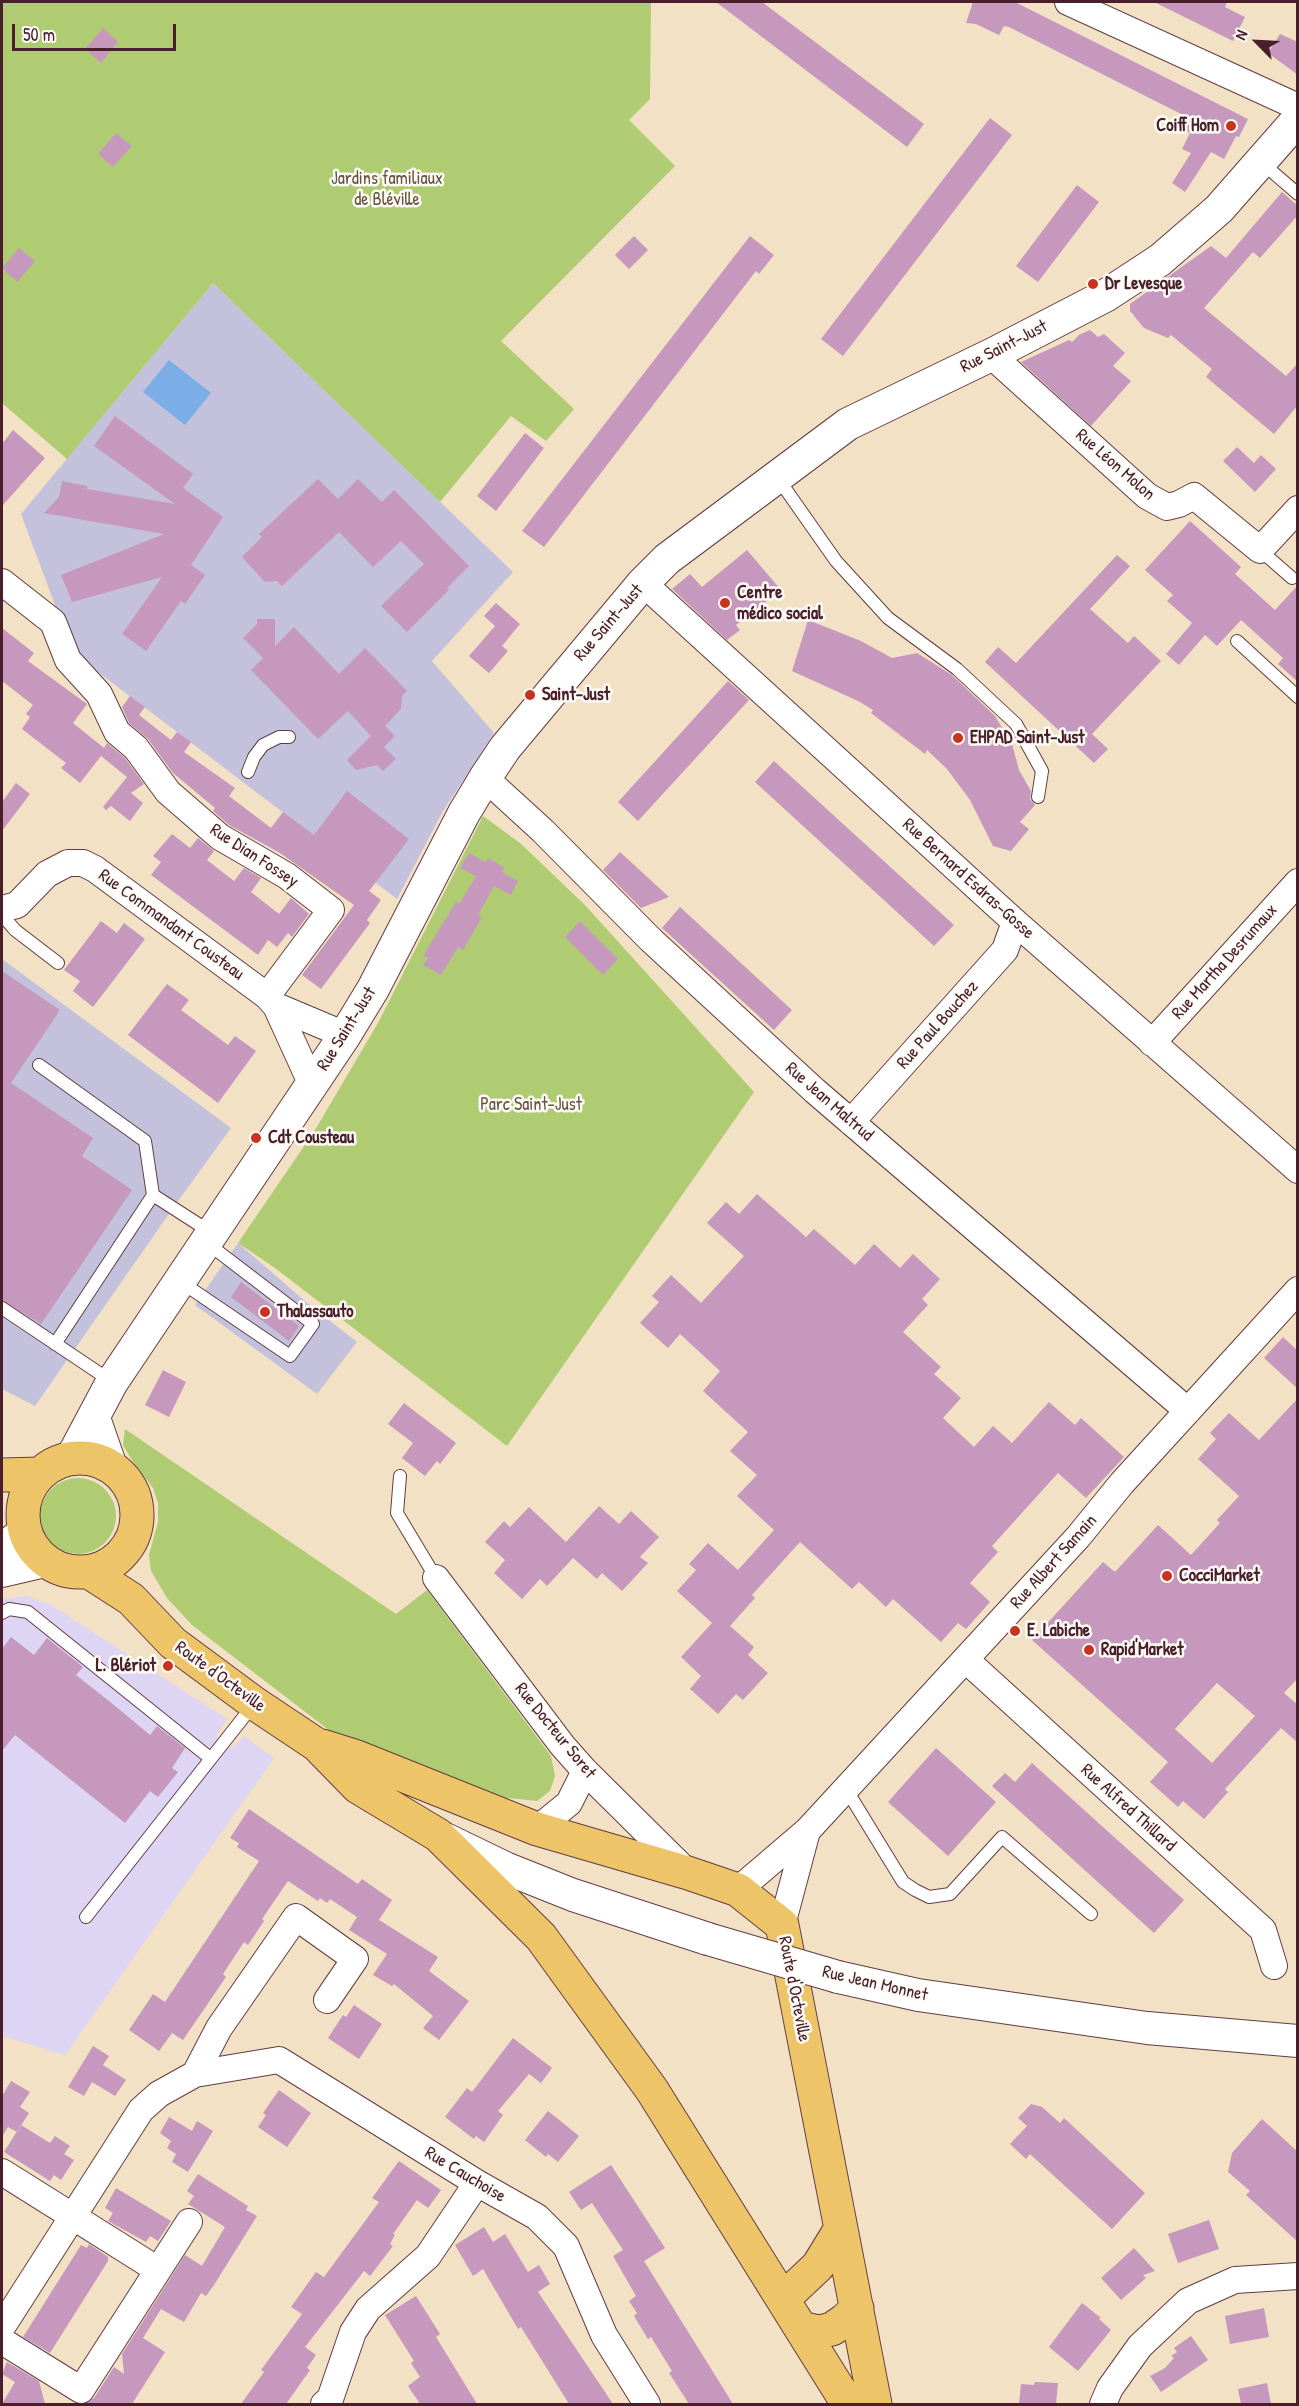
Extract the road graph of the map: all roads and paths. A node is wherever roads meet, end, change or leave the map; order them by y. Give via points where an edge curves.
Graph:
1 (1068, 2) edge
2 (1298, 107) edge
3 (1298, 119) edge
4 (1261, 162) junction
5 (1298, 194) edge
6 (991, 355) junction
7 (776, 476) junction
8 (1298, 509) edge
9 (1260, 550) junction
10 (1292, 578) dead end
11 (2, 582) edge
12 (643, 583) junction
13 (1237, 641) dead end
14 (1298, 697) edge
15 (289, 737) dead end
16 (248, 772) dead end
17 (485, 778) junction
18 (1038, 797) dead end
19 (1298, 882) edge
20 (2, 909) edge
21 (2, 915) edge
22 (1015, 922) junction
23 (58, 963) dead end
24 (271, 1001) junction
25 (345, 1035) junction
26 (1152, 1043) junction
27 (39, 1065) dead end
28 (312, 1085) junction
29 (851, 1122) junction
30 (1298, 1170) edge
31 (153, 1195) junction
32 (210, 1238) junction
33 (181, 1282) junction
34 (1298, 1290) edge
35 (2, 1308) edge
36 (55, 1344) junction
37 (112, 1382) junction
38 (1188, 1411) junction
39 (94, 1418) junction
40 (71, 1459) junction
41 (111, 1467) junction
42 (40, 1474) junction
43 (2, 1475) edge
44 (400, 1476) dead end
45 (13, 1521) edge
46 (128, 1546) junction
47 (45, 1561) junction
48 (2, 1571) edge
49 (89, 1572) junction
50 (436, 1578) joint
51 (131, 1599) junction
52 (2, 1612) edge
53 (966, 1659) junction
54 (254, 1703) junction
55 (317, 1745) junction
56 (210, 1758) junction
57 (585, 1771) junction
58 (846, 1789) junction
59 (537, 1829) junction
60 (807, 1831) junction
61 (438, 1835) junction
62 (688, 1873) junction
63 (738, 1890) junction
64 (1091, 1914) dead end
65 (86, 1917) dead end
66 (782, 1925) junction
67 (1274, 1966) dead end
68 (327, 2000) dead end
69 (1298, 2042) edge
70 (195, 2074) junction
71 (2, 2172) edge
72 (477, 2183) junction
73 (72, 2216) junction
74 (189, 2222) dead end
75 (840, 2230) junction
76 (158, 2270) junction
77 (1298, 2276) edge
78 (783, 2299) junction
79 (857, 2308) junction
80 (2, 2327) edge
81 (801, 2328) junction
82 (2, 2341) edge
83 (332, 2403) edge
84 (647, 2404) edge
85 (848, 2404) edge
86 (875, 2404) edge
87 (1103, 2404) edge

1 - 2 street
3 - 4 street, Rue Saint-Just
4 - 5 lane
4 - 6 street, Rue Saint-Just via 1219,209 1160,260 1105,296
6 - 7 street, Rue Saint-Just via 848,424
6 - 9 street, Rue Léon Molon via 1147,496 1167,507 1194,496
7 - 12 street, Rue Saint-Just via 667,559
7 - 18 lane via 836,561 888,618 957,669 1016,724 1042,771
8 - 9 street
9 - 10 lane
11 - 24 street, Rue Dian Fossey via 53,622 68,660 99,694 117,732 136,748 168,792 220,837 287,876 331,910
12 - 17 street, Rue Saint-Just via 505,748
12 - 22 street, Rue Bernard Esdras-Gosse
13 - 14 lane
15 - 16 lane via 263,745
17 - 25 street, Rue Saint-Just
17 - 29 street, Rue Jean Maltrud via 651,940
19 - 26 street, Rue Martha Desrumaux
20 - 24 street, Rue Commandant Cousteau via 17,905 47,874 68,863 83,864 108,878
21 - 23 lane
22 - 26 street, Rue Bernard Esdras-Gosse
22 - 29 street, Rue Paul Bouchez via 1005,950
24 - 25 street, Rue Commandant Cousteau
24 - 28 street, Rue Commandant Cousteau
25 - 28 street, Rue Saint-Just
26 - 30 street, Rue Bernard Esdras-Gosse
27 - 31 lane via 145,1142
28 - 32 street, Rue Saint-Just
29 - 38 street, Rue Jean Maltrud
31 - 32 lane
31 - 36 lane
32 - 33 street, Rue Saint-Just
32 - 33 lane via 313,1324 290,1356
33 - 37 street, Rue Saint-Just
34 - 38 street, Rue Albert Samain
35 - 36 lane
36 - 37 lane
37 - 39 street, Rue Saint-Just
38 - 53 street, Rue Albert Samain
39 - 40 street, Rue Saint-Just
39 - 41 street
40 - 41 main road via 92,1460
40 - 42 main road
41 - 46 main road via 124,1479 137,1512
42 - 43 main road
42 - 45 main road
44 - 50 lane via 397,1513
45 - 47 main road
46 - 49 main road via 104,1567
46 - 51 main road
47 - 48 street
47 - 49 main road via 73,1572
49 - 51 main road, Route d'Octeville
50 - 57 street, Rue Docteur Soret
51 - 54 main road, Route d'Octeville via 173,1643
52 - 56 lane via 28,1612
53 - 58 street, Rue Albert Samain
53 - 67 street, Rue Alfred Thillard via 1263,1930
54 - 55 main road, Route d'Octeville
54 - 56 lane
55 - 59 main road, Route d'Octeville via 357,1757
55 - 61 main road, Route d'Octeville via 358,1787
56 - 65 lane
57 - 59 street via 569,1803
57 - 62 street, Rue Docteur Soret
58 - 60 street, Rue Albert Samain
58 - 64 lane via 903,1882 915,1890 929,1897 950,1894 1002,1837
59 - 62 main road, Route d'Octeville
60 - 63 street, Rue Albert Samain
60 - 66 street
61 - 69 street, Rue Jean Monnet, bridge via 573,1895 838,1977 918,1995 1147,2028
61 - 78 main road, Route d'Octeville via 541,1937 652,2090
62 - 63 main road, Route d'Octeville
63 - 66 main road, Route d'Octeville
66 - 75 main road, Route d'Octeville
68 - 70 street via 355,1959 296,1917 219,2028
70 - 72 street, Rue Cauchoise via 279,2060
70 - 73 street, Rue Cauchoise via 159,2094 141,2110
71 - 73 street
72 - 83 street via 428,2256 368,2308 353,2332
72 - 84 street, Rue Cauchoise via 537,2217 566,2246 604,2335
73 - 76 street
73 - 80 street, Rue Cauchoise
74 - 76 street
75 - 78 main road via 818,2266
75 - 79 main road, Route d'Octeville
76 - 82 street via 81,2390
77 - 87 street via 1235,2280 1188,2301 1140,2346
78 - 81 main road, Route d'Octeville
79 - 81 main road via 832,2329 819,2332
79 - 86 main road, Route d'Octeville
81 - 85 main road, Route d'Octeville

